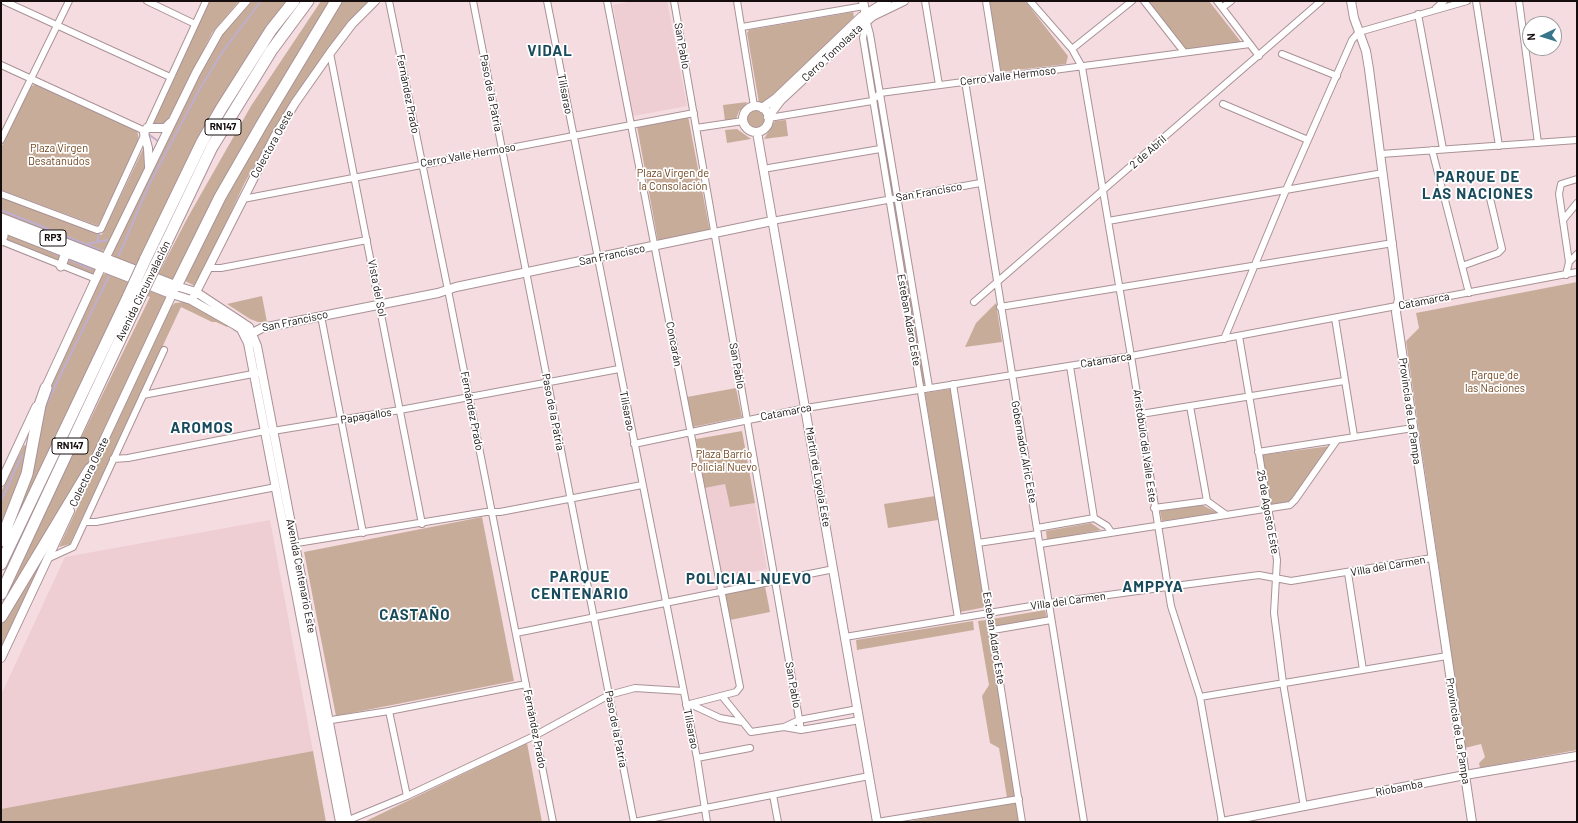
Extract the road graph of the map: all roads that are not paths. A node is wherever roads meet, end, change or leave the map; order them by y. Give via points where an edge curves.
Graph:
1 (4, 1) edge
2 (69, 1) edge
3 (147, 1) edge
4 (206, 1) edge
5 (246, 1) edge
6 (294, 1) edge
7 (308, 1) edge
8 (336, 1) edge
9 (375, 1) edge
10 (389, 1) edge
11 (473, 1) edge
12 (547, 1) edge
13 (607, 1) edge
14 (674, 1) edge
15 (737, 1) edge
16 (887, 1) edge
17 (904, 1) edge
18 (926, 1) edge
19 (986, 1) edge
20 (1132, 1) edge
21 (1144, 1) edge
22 (1217, 1) edge
23 (1231, 1) edge
24 (1321, 1) edge
25 (1351, 1) edge
26 (1444, 1) edge
27 (1467, 1) edge
28 (1476, 1) edge
29 (1519, 1) edge
30 (1031, 2) edge
31 (1223, 8) junction
32 (1435, 9) junction
33 (865, 10) edge
34 (1418, 14) junction
35 (195, 24) junction
36 (58, 25) junction
37 (742, 27) junction
38 (1359, 32) junction
39 (1250, 44) junction
40 (1072, 49) junction
41 (1184, 52) junction
42 (330, 53) junction
43 (1282, 54) dead end
44 (1259, 56) junction
45 (1, 65) edge
46 (1082, 66) junction
47 (1337, 76) junction
48 (170, 77) junction
49 (998, 77) junction
50 (31, 79) junction
51 (966, 81) junction
52 (939, 85) junction
53 (880, 94) junction
54 (872, 101) junction
55 (1223, 104) dead end
56 (758, 107) junction
57 (694, 112) junction
58 (768, 117) junction
59 (172, 121) junction
60 (743, 121) junction
61 (631, 124) junction
62 (696, 128) junction
63 (145, 130) junction
64 (3, 131) edge
65 (757, 132) junction
66 (573, 136) junction
67 (1, 140) edge
68 (1308, 140) junction
69 (1577, 140) edge
70 (1538, 143) junction
71 (1499, 146) junction
72 (880, 149) junction
73 (1443, 149) junction
74 (503, 150) junction
75 (1432, 150) junction
76 (1381, 154) junction
77 (422, 163) junction
78 (148, 168) junction
79 (763, 169) junction
80 (1384, 173) junction
81 (355, 176) junction
82 (1577, 179) edge
83 (980, 183) junction
84 (1286, 190) junction
85 (1103, 192) junction
86 (1, 194) edge
87 (1489, 194) dead end
88 (897, 197) junction
89 (243, 198) junction
90 (888, 199) junction
91 (1577, 203) edge
92 (1, 218) edge
93 (1563, 220) junction
94 (772, 221) junction
95 (1108, 221) junction
96 (1, 227) edge
97 (715, 234) junction
98 (1, 235) edge
99 (367, 240) junction
100 (1, 241) edge
101 (1393, 243) junction
102 (655, 246) junction
103 (66, 253) junction
104 (1577, 254) edge
105 (596, 258) junction
106 (105, 259) junction
107 (1569, 262) junction
108 (62, 266) junction
109 (1254, 266) junction
110 (1462, 266) junction
111 (101, 268) junction
112 (208, 268) junction
113 (1577, 272) edge
114 (526, 273) junction
115 (1566, 275) junction
116 (96, 279) junction
117 (997, 284) junction
118 (1119, 288) junction
119 (174, 290) junction
120 (448, 290) junction
121 (1469, 293) junction
122 (194, 296) junction
123 (134, 297) junction
124 (974, 302) dead end
125 (380, 304) junction
126 (1398, 306) junction
127 (1000, 307) junction
128 (321, 316) junction
129 (1335, 318) junction
130 (249, 334) junction
131 (1239, 336) junction
132 (1224, 338) junction
133 (164, 350) dead end
134 (1131, 356) junction
135 (1070, 366) junction
136 (619, 369) junction
137 (258, 373) junction
138 (1011, 374) junction
139 (1344, 381) junction
140 (548, 382) junction
141 (953, 384) junction
142 (46, 388) junction
143 (929, 388) junction
144 (921, 389) junction
145 (143, 395) junction
146 (1248, 396) junction
147 (468, 397) junction
148 (1190, 406) junction
149 (806, 408) junction
150 (400, 410) junction
151 (1141, 414) junction
152 (341, 420) junction
153 (747, 420) junction
154 (1413, 428) junction
155 (269, 431) junction
156 (691, 432) junction
157 (1354, 436) junction
158 (1337, 440) junction
159 (634, 444) junction
160 (1258, 452) junction
161 (113, 459) junction
162 (90, 469) junction
163 (1, 482) edge
164 (642, 485) junction
165 (276, 487) junction
166 (571, 498) junction
167 (1207, 501) junction
168 (1154, 508) junction
169 (1267, 508) junction
170 (492, 512) junction
171 (1225, 514) junction
172 (1094, 518) junction
173 (85, 522) junction
174 (422, 524) junction
175 (1157, 524) junction
176 (1037, 531) junction
177 (1111, 532) junction
178 (363, 534) junction
179 (1, 541) edge
180 (286, 543) junction
181 (978, 543) junction
182 (295, 544) junction
183 (1040, 544) junction
184 (1432, 558) junction
185 (47, 560) junction
186 (1, 564) edge
187 (834, 569) junction
188 (1348, 573) junction
189 (1275, 576) junction
190 (775, 581) junction
191 (1167, 587) junction
192 (722, 591) junction
193 (1, 594) edge
194 (666, 603) junction
195 (1049, 603) junction
196 (990, 612) junction
197 (1, 617) edge
198 (594, 617) junction
199 (958, 618) junction
200 (1051, 620) junction
201 (993, 630) junction
202 (516, 633) junction
203 (845, 637) junction
204 (1447, 656) junction
205 (1, 658) edge
206 (1362, 670) junction
207 (1283, 683) junction
208 (526, 684) junction
209 (683, 691) junction
210 (609, 695) junction
211 (722, 696) junction
212 (1200, 697) junction
213 (688, 705) junction
214 (858, 709) junction
215 (388, 711) junction
216 (799, 720) junction
217 (860, 720) junction
218 (325, 721) junction
219 (742, 722) junction
220 (784, 727) junction
221 (801, 730) junction
222 (536, 735) junction
223 (750, 748) dead end
224 (1577, 756) edge
225 (697, 758) junction
226 (1465, 775) junction
227 (869, 776) junction
228 (772, 795) junction
229 (407, 796) junction
230 (1019, 798) junction
231 (1304, 807) junction
232 (705, 808) junction
233 (345, 822) edge
234 (553, 822) edge
235 (634, 822) edge
236 (707, 822) edge
237 (778, 822) edge
238 (877, 822) edge
239 (1022, 822) edge
240 (1084, 822) edge
241 (1222, 822) edge
242 (1472, 822) edge

1 - 36 street
2 - 36 street
3 - 35 street
4 - 35 street
5 - 59 street via 219,32
6 - 123 highway, Avenida Circunvalación / RN147, bridge via 240,76 202,142 145,260
7 - 123 highway, Avenida Circunvalación / RN147, bridge via 271,51 212,147 156,264
8 - 119 highway via 220,197
9 - 42 street, Colectora Oeste via 352,24
10 - 77 street, Fernández Prado
11 - 74 street, Paso de la Patria
12 - 66 street, Tilisarao
13 - 61 street, Concarán
14 - 57 street, San Pablo
15 - 37 street
16 - 33 street, Cerro Tomolasta
17 - 33 street, Cerro Tomolasta via 873,16
18 - 52 street
19 - 49 street
20 - 40 street
21 - 41 street
22 - 31 street
23 - 31 street
24 - 44 street, 2 de Abril
25 - 38 street, Provincia de La Pampa
26 - 32 street
27 - 32 street
28 - 71 street
29 - 70 street
30 - 40 street
31 - 39 street
32 - 34 street
33 - 37 street
33 - 53 street, Esteban Adaro Este
33 - 54 street, Esteban Adaro Este via 863,38
33 - 56 street, Cerro Tomolasta via 776,98
33 - 58 street, Cerro Tomolasta
34 - 38 street
34 - 73 street
35 - 48 street
36 - 48 street
36 - 50 street
37 - 56 street
38 - 47 street via 1352,40
38 - 76 street, Provincia de La Pampa via 1370,69
39 - 41 street, Cerro Valle Hermoso
39 - 44 street
40 - 46 street
41 - 46 street, Cerro Valle Hermoso
42 - 81 street, Vista del Sol
42 - 89 street, Colectora Oeste via 275,136
43 - 47 street
44 - 85 street, 2 de Abril
45 - 50 street
46 - 49 street, Cerro Valle Hermoso
46 - 85 street, Aristóbulo del Valle Este
47 - 68 street
48 - 63 street
49 - 51 street, Cerro Valle Hermoso
50 - 63 street
50 - 64 street
51 - 52 street, Cerro Valle Hermoso
51 - 83 street, Gobernador Alric Este
52 - 53 street, Cerro Valle Hermoso
53 - 54 street
53 - 88 street, Esteban Adaro Este
54 - 58 street
54 - 72 street, Esteban Adaro Este
55 - 68 street
56 - 58 street
56 - 60 street via 747,110
57 - 61 street, Cerro Valle Hermoso
57 - 62 street, San Pablo
58 - 65 street via 767,126
59 - 63 street via 165,128
59 - 78 street
60 - 62 street
60 - 65 street via 746,128
61 - 66 street, Cerro Valle Hermoso
61 - 102 street, Concarán
62 - 97 street, San Pablo
63 - 78 street
63 - 86 street via 101,229 97,230
64 - 67 street
65 - 79 street, Martín de Loyola Este
66 - 74 street, Cerro Valle Hermoso
66 - 105 street, Tilisarao
68 - 84 street
69 - 70 street
70 - 71 street
71 - 73 street
72 - 79 street
72 - 90 street, Esteban Adaro Este
73 - 75 street
74 - 77 street, Cerro Valle Hermoso
74 - 114 street, Paso de la Patria
75 - 76 street
75 - 110 street
76 - 80 street, Provincia de La Pampa
77 - 81 street, Cerro Valle Hermoso
77 - 120 street, Fernández Prado
78 - 106 street
79 - 94 street, Martín de Loyola Este
80 - 84 street
80 - 101 street, Provincia de La Pampa
81 - 89 street, Cerro Valle Hermoso
81 - 99 street, Vista del Sol
82 - 93 street via 1559,187
83 - 88 street, San Francisco
83 - 117 street, Gobernador Alric Este
84 - 95 street
84 - 109 street
85 - 95 street, Aristóbulo del Valle Este
85 - 117 street, 2 de Abril
87 - 110 street via 1502,249 1498,253
88 - 90 street, San Francisco
88 - 143 street, Esteban Adaro Este
89 - 112 street, Colectora Oeste
90 - 94 street, San Francisco
90 - 144 street, Esteban Adaro Este
91 - 93 street
92 - 106 main road, RP3
93 - 107 street
94 - 97 street, San Francisco
94 - 149 street, Martín de Loyola Este
95 - 118 street, Aristóbulo del Valle Este
96 - 103 main road, RP3
97 - 102 street, San Francisco
97 - 153 street, San Pablo
98 - 100 main road
99 - 112 street via 221,268
99 - 125 street, Vista del Sol
100 - 108 street
101 - 109 street
101 - 126 street, Provincia de La Pampa
102 - 105 street, San Francisco
102 - 156 street, Concarán
103 - 108 main road
103 - 111 main road, RP3
104 - 107 street
105 - 114 street, San Francisco
105 - 136 street, Tilisarao
106 - 111 street
106 - 119 main road, RP3
107 - 115 street
108 - 116 street
109 - 118 street
109 - 132 street
110 - 121 street
111 - 116 street
111 - 119 main road, RP3
112 - 122 street, Colectora Oeste
113 - 115 street, Catamarca
114 - 120 street, San Francisco
114 - 140 street, Paso de la Patria
115 - 121 street, Catamarca
116 - 142 street
117 - 124 street, 2 de Abril
117 - 127 street, Gobernador Alric Este
118 - 127 street
118 - 134 street, Aristóbulo del Valle Este
119 - 122 street, RP3
119 - 162 street, Colectora Oeste
120 - 125 street, San Francisco
120 - 147 street, Fernández Prado
121 - 126 street, Catamarca
122 - 130 street via 243,322
123 - 186 highway, Avenida Circunvalación / RN147
123 - 193 highway, Avenida Circunvalación / RN147
125 - 128 street, San Francisco
125 - 150 street, Vista del Sol
126 - 129 street, Catamarca
126 - 154 street, Provincia de La Pampa via 1396,312
127 - 138 street, Gobernador Alric Este
128 - 130 street, San Francisco via 262,328
128 - 152 street
129 - 131 street, Catamarca
129 - 139 street
130 - 137 street, Avenida Centenario Este via 257,346
131 - 132 street, Catamarca
131 - 146 street, 25 de Agosto Este
132 - 134 street, Catamarca
133 - 145 street
134 - 135 street, Catamarca
134 - 151 street, Aristóbulo del Valle Este
135 - 138 street, Catamarca
135 - 172 street
136 - 140 street, Papagallos
136 - 159 street, Tilisarao
137 - 145 street
137 - 155 street, Avenida Centenario Este
138 - 141 street, Catamarca
138 - 176 street, Gobernador Alric Este
139 - 146 street
139 - 157 street
140 - 147 street, Papagallos
140 - 166 street, Paso de la Patria
141 - 143 street, Catamarca
141 - 181 street, Esteban Adaro Este
142 - 163 street
142 - 179 highway via 27,474
143 - 144 street, Catamarca
144 - 149 street, Catamarca
144 - 199 street, Esteban Adaro Este
145 - 161 street
146 - 148 street
146 - 160 street, 25 de Agosto Este
147 - 150 street, Papagallos
147 - 170 street, Fernández Prado
148 - 151 street
148 - 167 street
149 - 153 street, Catamarca
149 - 187 street, Martín de Loyola Este
150 - 152 street, Papagallos
150 - 174 street, Vista del Sol
151 - 168 street, Aristóbulo del Valle Este
152 - 155 street, Papagallos
152 - 178 street
153 - 156 street, Catamarca
153 - 190 street, San Pablo
154 - 157 street
154 - 184 street, Provincia de La Pampa
155 - 161 street, Papagallos
155 - 165 street, Avenida Centenario Este
155 - 182 street, Avenida Centenario Este
156 - 159 street, Catamarca
156 - 192 street, Concarán
157 - 158 street
158 - 160 street
158 - 169 street via 1290,505
159 - 164 street, Tilisarao
160 - 169 street, 25 de Agosto Este
161 - 173 street
162 - 185 street, Colectora Oeste
162 - 197 highway
164 - 166 street
164 - 194 street, Tilisarao
165 - 173 street
165 - 180 street, Avenida Centenario Este
166 - 170 street
166 - 198 street, Paso de la Patria
167 - 168 street
167 - 171 street
168 - 175 street, Aristóbulo del Valle Este
169 - 171 street
169 - 189 street, 25 de Agosto Este via 1277,560
170 - 174 street
170 - 202 street, Fernández Prado
171 - 175 street
172 - 176 street
172 - 177 street via 1107,526
173 - 185 street via 73,547 54,554
174 - 178 street
175 - 177 street
175 - 191 street, Aristóbulo del Valle Este
176 - 181 street
176 - 183 street, Gobernador Alric Este
177 - 183 street
178 - 182 street
180 - 182 street
180 - 218 street, Avenida Centenario Este
181 - 196 street, Esteban Adaro Este
182 - 218 street, Avenida Centenario Este
183 - 195 street, Gobernador Alric Este
184 - 188 street, Villa del Carmen
184 - 204 street, Provincia de La Pampa
185 - 205 street, Colectora Oeste
187 - 190 street
187 - 203 street, Martín de Loyola Este
188 - 189 street, Villa del Carmen via 1291,581
188 - 206 street
189 - 191 street, Villa del Carmen via 1259,575
189 - 207 street, 25 de Agosto Este via 1274,613
190 - 192 street
190 - 216 street, San Pablo
191 - 195 street, Villa del Carmen
191 - 212 street, Aristóbulo del Valle Este
192 - 194 street
192 - 211 street, Concarán via 740,686 736,692
194 - 198 street
194 - 209 street, Tilisarao
195 - 196 street, Villa del Carmen
195 - 200 street, Gobernador Alric Este
196 - 199 street, Villa del Carmen
196 - 201 street, Esteban Adaro Este
198 - 202 street
198 - 210 street, Paso de la Patria
199 - 203 street, Villa del Carmen
200 - 201 street, Villa del Carmen
200 - 240 street, Gobernador Alric Este
201 - 230 street, Esteban Adaro Este
202 - 208 street, Fernández Prado
203 - 214 street, Martín de Loyola Este
204 - 206 street
204 - 226 street, Provincia de La Pampa
206 - 207 street
207 - 212 street
207 - 231 street, 25 de Agosto Este
208 - 215 street
208 - 222 street, Fernández Prado
209 - 210 street via 635,688
209 - 213 street, Tilisarao
210 - 222 street
210 - 235 street, Paso de la Patria
211 - 213 street
211 - 219 street
212 - 241 street, Aristóbulo del Valle Este
213 - 219 street via 720,718
213 - 225 street, Tilisarao
214 - 216 street
214 - 217 street, Martín de Loyola Este
215 - 218 street
215 - 229 street
216 - 220 street
216 - 221 street, San Pablo
217 - 221 street
217 - 227 street, Martín de Loyola Este
218 - 233 street, Avenida Centenario Este
219 - 220 street via 751,732
220 - 221 street
222 - 229 street
222 - 234 street, Fernández Prado
223 - 225 street
224 - 226 street, Riobamba
225 - 232 street, Tilisarao
226 - 231 street, Riobamba
226 - 242 street, Provincia de La Pampa
227 - 228 street
227 - 238 street, Martín de Loyola Este
228 - 232 street
228 - 237 street
229 - 233 street
230 - 238 street
230 - 239 street, Esteban Adaro Este
231 - 241 street, Riobamba
232 - 235 street
232 - 236 street, Tilisarao

